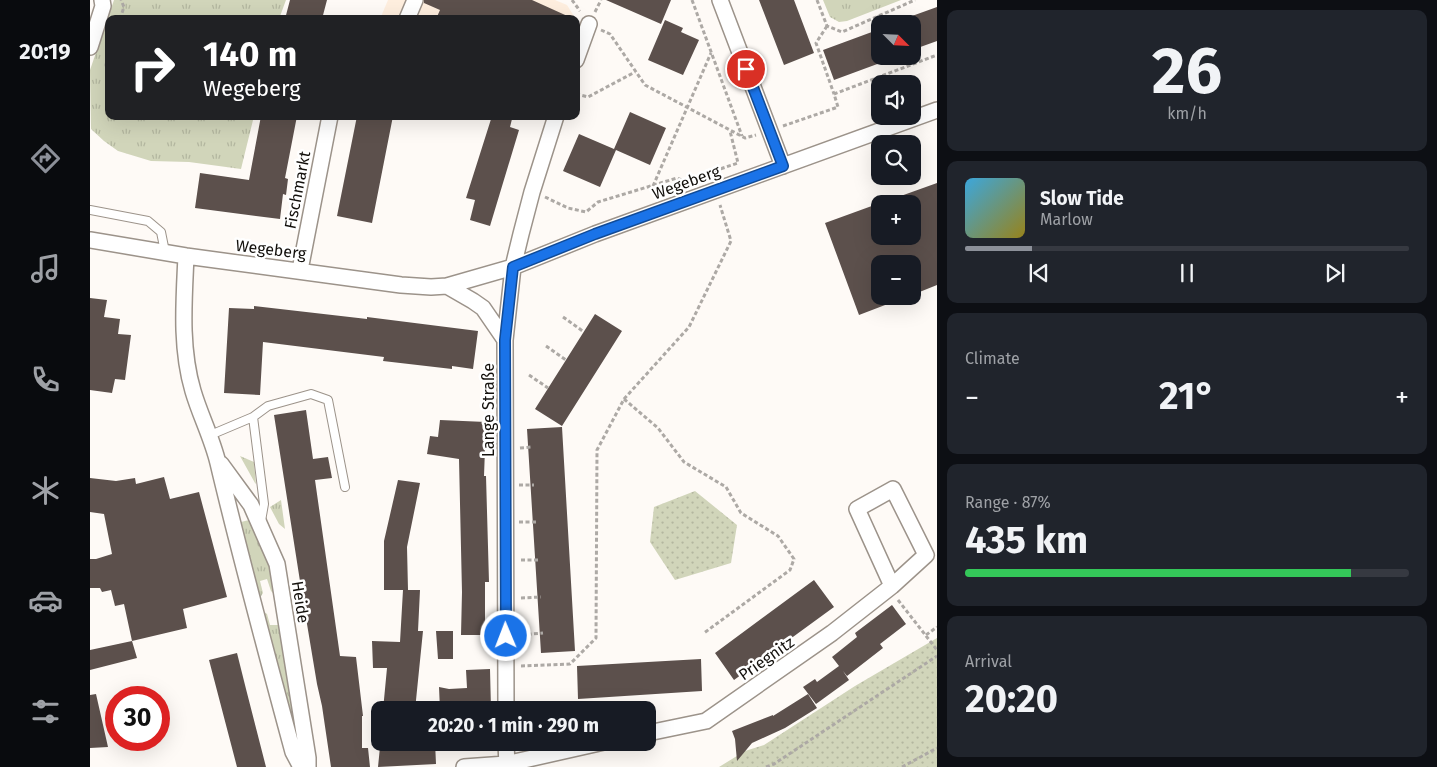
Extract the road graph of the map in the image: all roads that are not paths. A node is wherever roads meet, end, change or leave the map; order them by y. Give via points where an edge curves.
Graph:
1 (102, 0) edge
2 (415, 0) edge
3 (720, 0) edge
4 (409, 15) edge
5 (589, 24) dead end
6 (90, 47) edge
7 (580, 49) edge
8 (937, 110) edge
9 (329, 120) edge
10 (555, 120) edge
11 (783, 166) junction
12 (90, 210) edge
13 (90, 240) edge
14 (165, 252) junction
15 (186, 256) junction
16 (513, 267) junction
17 (300, 270) junction
18 (447, 286) junction
19 (505, 340) junction
20 (253, 417) junction
21 (208, 436) junction
22 (217, 459) junction
23 (345, 487) dead end
24 (260, 527) junction
25 (890, 587) junction
26 (506, 701) edge
27 (656, 731) edge
28 (506, 751) edge
29 (566, 751) edge
30 (506, 765) edge
31 (301, 767) edge
32 (308, 767) edge
33 (464, 767) edge

1 - 6 street
2 - 4 street
3 - 11 street
5 - 7 street
8 - 11 street, Wegeberg
9 - 17 street, Fischmarkt
10 - 16 street, Lange Straße
11 - 16 street, Wegeberg
12 - 14 lane via 148,221 161,232
13 - 14 street, Wegeberg
14 - 15 street, Wegeberg
15 - 17 street, Wegeberg
15 - 21 street, Heide via 185,354 192,391
16 - 18 street, Wegeberg
16 - 19 street, Lange Straße
17 - 18 street, Wegeberg via 401,285
18 - 19 street via 483,308
19 - 26 street, Lange Straße
20 - 21 lane
20 - 23 lane via 268,406 311,394 328,400
20 - 24 lane via 264,504
21 - 22 street, Heide
22 - 24 street, Heide via 251,505
22 - 31 street, Heide via 290,743
24 - 32 street, Heide via 277,564
25 - 25 street, Priegnitz via 926,555 893,489 857,509
25 - 27 street, Priegnitz via 832,633 706,721
28 - 30 street
29 - 30 street
30 - 33 street

